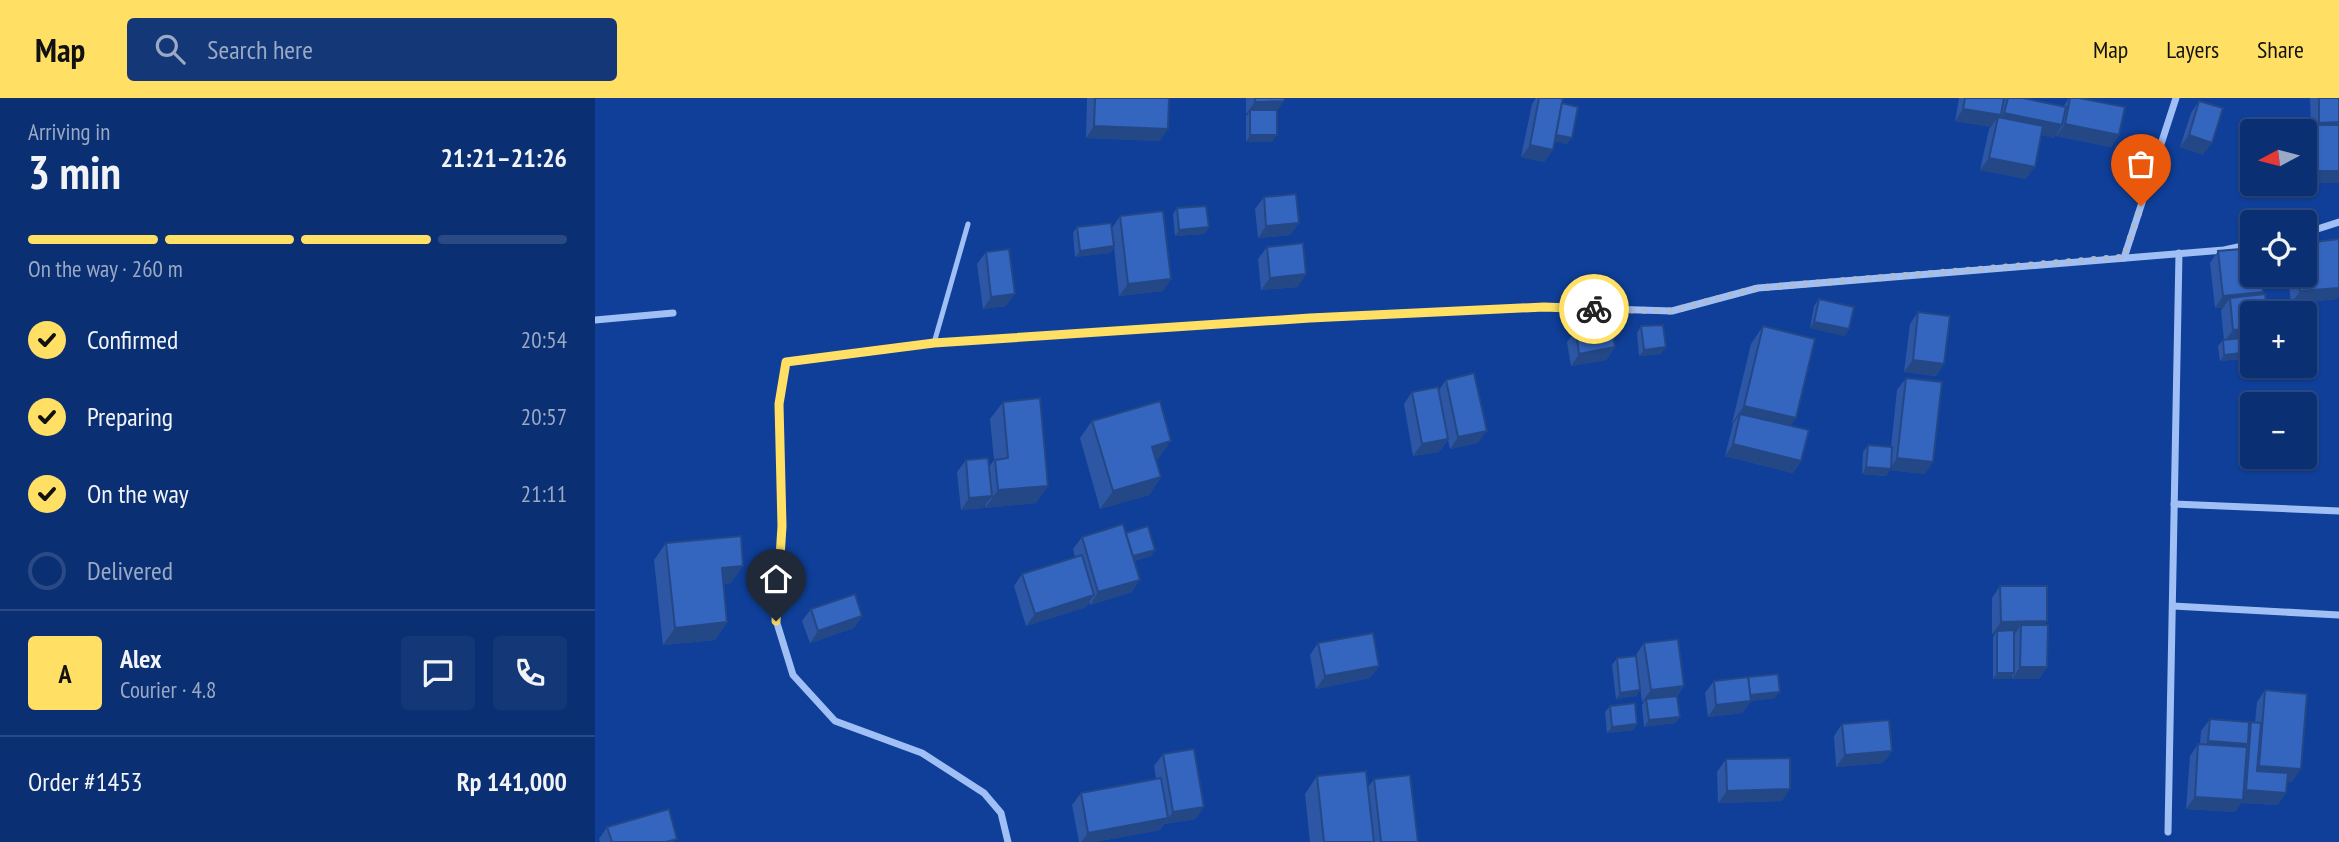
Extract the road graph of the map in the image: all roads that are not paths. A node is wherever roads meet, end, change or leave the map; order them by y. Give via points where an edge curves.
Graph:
1 (2176, 98) edge
2 (2339, 222) edge
3 (968, 224) dead end
4 (2317, 229) edge
5 (2240, 247) edge
6 (2179, 253) junction
7 (2124, 257) junction
8 (673, 313) dead end
9 (595, 320) edge
10 (934, 343) junction
11 (2174, 503) junction
12 (2339, 510) edge
13 (2172, 606) junction
14 (2339, 615) edge
15 (2168, 832) dead end
16 (1008, 842) edge

1 - 7 street
2 - 4 street
3 - 10 lane
5 - 6 street
6 - 7 street
6 - 11 street
7 - 10 street via 1758,288 1672,311 1531,308
8 - 9 street
10 - 16 street via 786,362 779,404 782,526 776,621 793,675 835,722 922,753 985,793 1000,813
11 - 12 street
11 - 13 street
13 - 14 street
13 - 15 street

